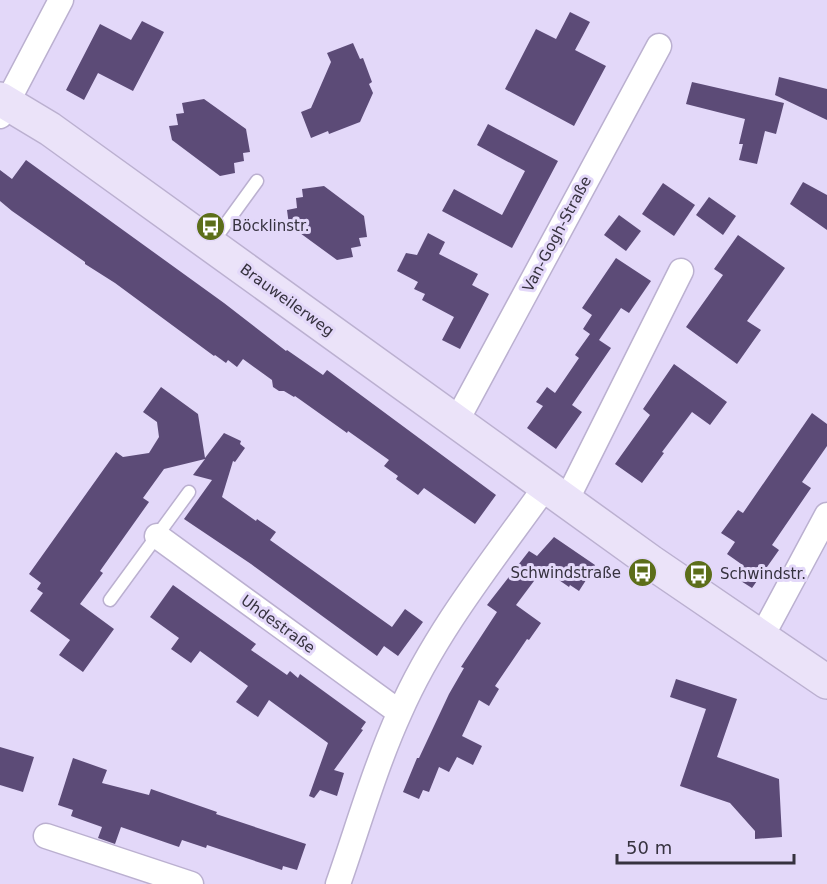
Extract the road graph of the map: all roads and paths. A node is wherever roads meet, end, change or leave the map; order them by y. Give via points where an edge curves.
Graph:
1 (61, 0) edge
2 (658, 45) dead end
3 (2, 106) edge
4 (257, 181) dead end
5 (210, 245) junction
6 (681, 271) dead end
7 (456, 422) junction
8 (189, 492) dead end
9 (556, 494) junction
10 (827, 515) edge
11 (157, 536) junction
12 (110, 600) dead end
13 (761, 638) junction
14 (827, 682) edge
15 (399, 712) junction
16 (46, 836) dead end
17 (188, 883) edge
18 (338, 884) edge

1 - 3 street
2 - 7 street, Van-Gogh-Straße
3 - 5 street, Brauweilerweg via 50,129
4 - 5 lane
5 - 7 street, Brauweilerweg
6 - 9 street
7 - 9 street, Brauweilerweg
8 - 11 lane
9 - 13 street, Brauweilerweg
9 - 15 street via 464,600
10 - 13 street
11 - 12 lane
11 - 15 street, Uhdestraße
13 - 14 street, Brauweilerweg
15 - 18 street
16 - 17 street

